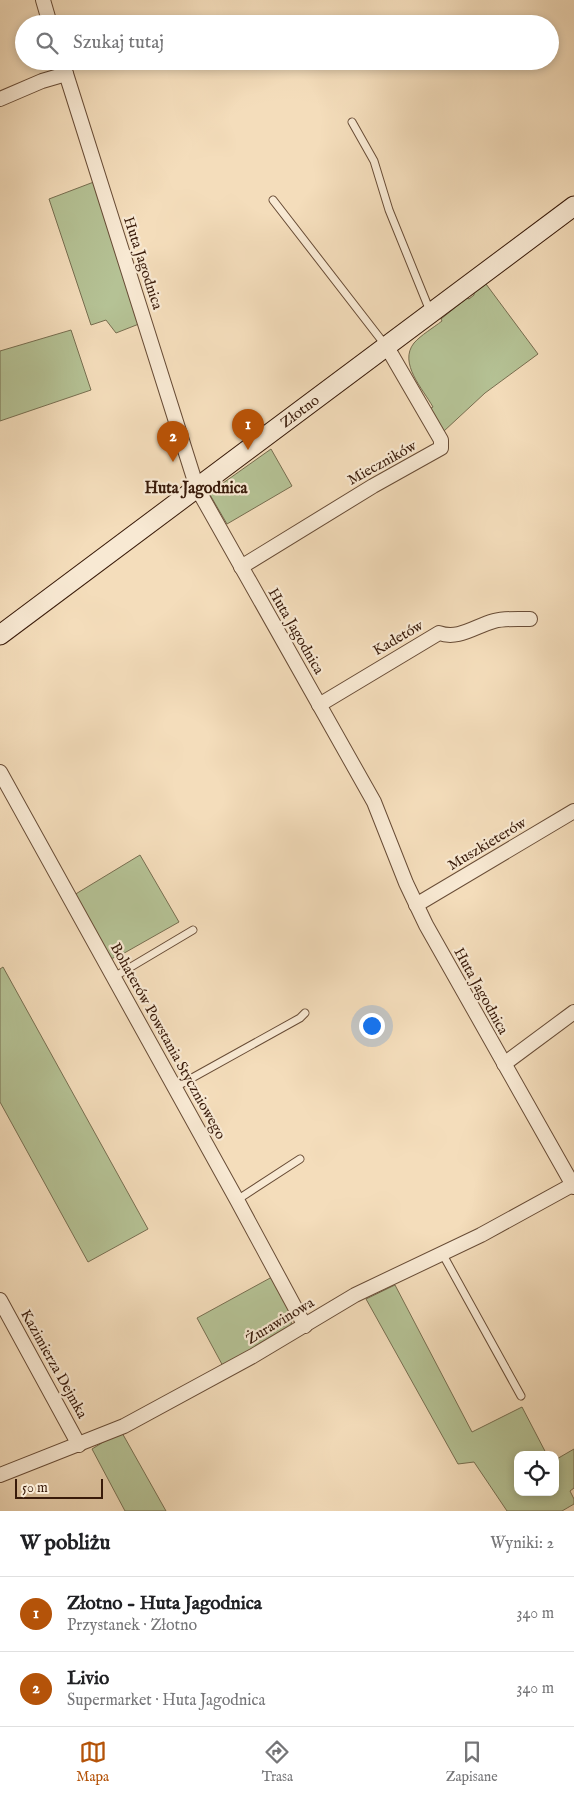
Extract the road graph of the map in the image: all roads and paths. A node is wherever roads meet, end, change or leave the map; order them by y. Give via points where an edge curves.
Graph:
1 (43, 0) edge
2 (47, 15) edge
3 (61, 70) edge
4 (65, 70) edge
5 (0, 99) edge
6 (352, 122) dead end
7 (274, 200) dead end
8 (574, 206) edge
9 (432, 313) junction
10 (387, 347) junction
11 (197, 488) junction
12 (241, 567) junction
13 (530, 619) dead end
14 (0, 635) edge
15 (319, 705) junction
16 (0, 772) edge
17 (574, 811) edge
18 (416, 905) junction
19 (193, 930) dead end
20 (114, 977) junction
21 (574, 1012) edge
22 (305, 1013) dead end
23 (504, 1064) junction
24 (174, 1088) junction
25 (300, 1159) dead end
26 (574, 1185) edge
27 (237, 1200) junction
28 (442, 1253) junction
29 (0, 1300) edge
30 (305, 1326) junction
31 (521, 1396) dead end
32 (79, 1444) junction
33 (0, 1475) edge

1 - 2 street
3 - 5 street
4 - 11 street, Huta Jagodnica
6 - 9 lane via 374,161 422,294
7 - 10 lane
8 - 9 street, Złotno
9 - 10 street, Złotno
10 - 11 street, Złotno
10 - 12 street, Mieczników via 441,440 440,448
11 - 12 street, Huta Jagodnica
11 - 14 street, Złotno
12 - 15 street, Huta Jagodnica
13 - 15 street, Kadetów via 495,620 459,635 439,633
15 - 18 street, Huta Jagodnica via 374,802
16 - 20 street, Bohaterów Powstania Styczniowego
17 - 18 street, Muszkieterów
18 - 23 street, Huta Jagodnica
19 - 20 lane
20 - 24 street, Bohaterów Powstania Styczniowego
21 - 23 street
22 - 24 lane
23 - 26 street, Huta Jagodnica
24 - 27 street, Bohaterów Powstania Styczniowego
25 - 27 lane
26 - 28 street, Żurawinowa
27 - 30 street, Bohaterów Powstania Styczniowego
28 - 30 street, Żurawinowa via 355,1295
28 - 31 lane
29 - 32 street, Kazimierza Dejmka
30 - 32 street, Żurawinowa via 124,1426
32 - 33 street, Żurawinowa

